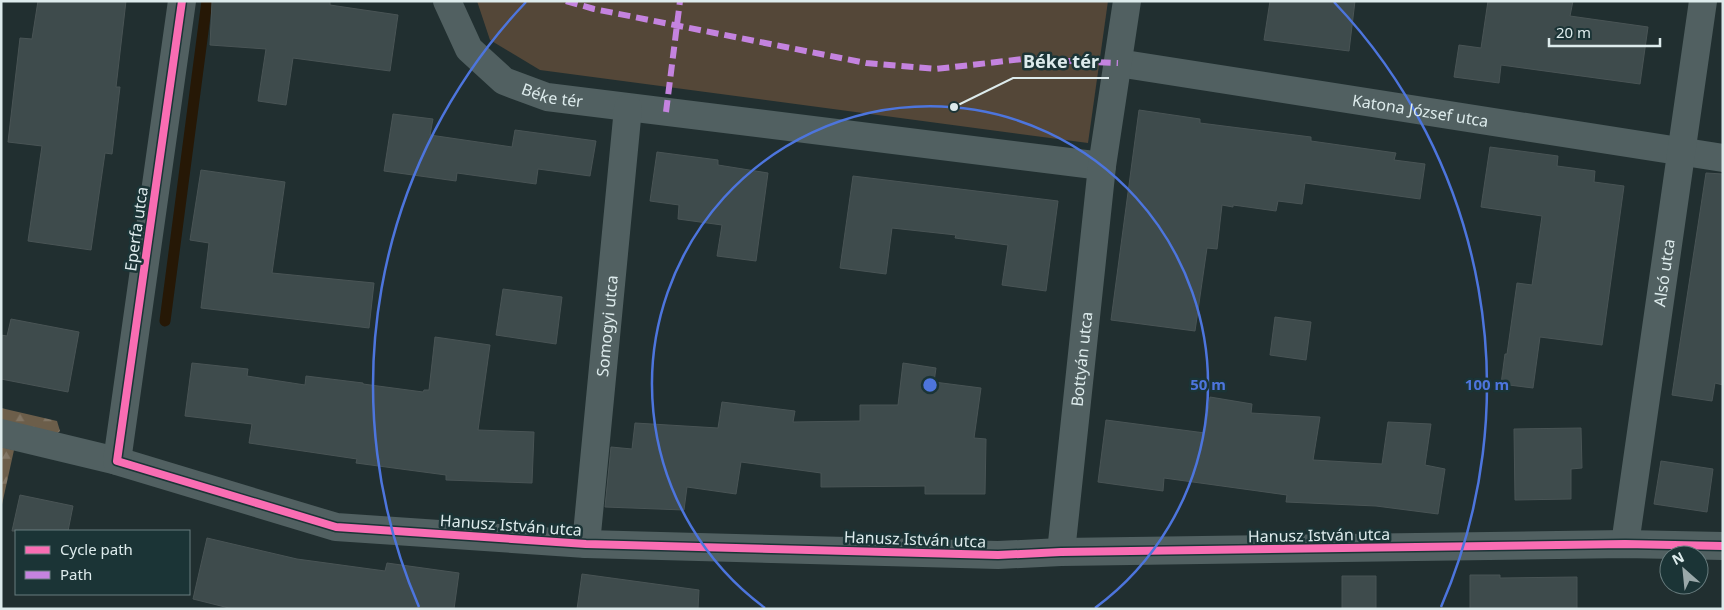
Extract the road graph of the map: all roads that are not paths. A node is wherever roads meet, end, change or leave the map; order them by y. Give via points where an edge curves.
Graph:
1 (182, 1) edge
2 (447, 1) edge
3 (1128, 1) edge
4 (1703, 1) edge
5 (1118, 63) junction
6 (628, 108) junction
7 (1681, 153) junction
8 (1723, 158) edge
9 (1102, 166) junction
10 (1, 433) edge
11 (117, 461) junction
12 (586, 544) junction
13 (1625, 544) junction
14 (1723, 546) edge
15 (1061, 552) junction

1 - 11 street, Eperfa utca
2 - 6 street, Béke tér via 469,50 504,81 547,97
3 - 5 street
4 - 7 street, Alsó utca
5 - 7 street, Katona József utca
5 - 9 street
6 - 9 street, Béke tér
6 - 12 street, Somogyi utca
7 - 8 street, Katona József utca
7 - 13 street, Alsó utca
9 - 15 street, Bottyán utca
10 - 11 street, Hanusz István utca
11 - 12 street, Hanusz István utca via 336,527
12 - 15 street, Hanusz István utca via 998,555
13 - 14 street, Hanusz István utca
13 - 15 street, Hanusz István utca

